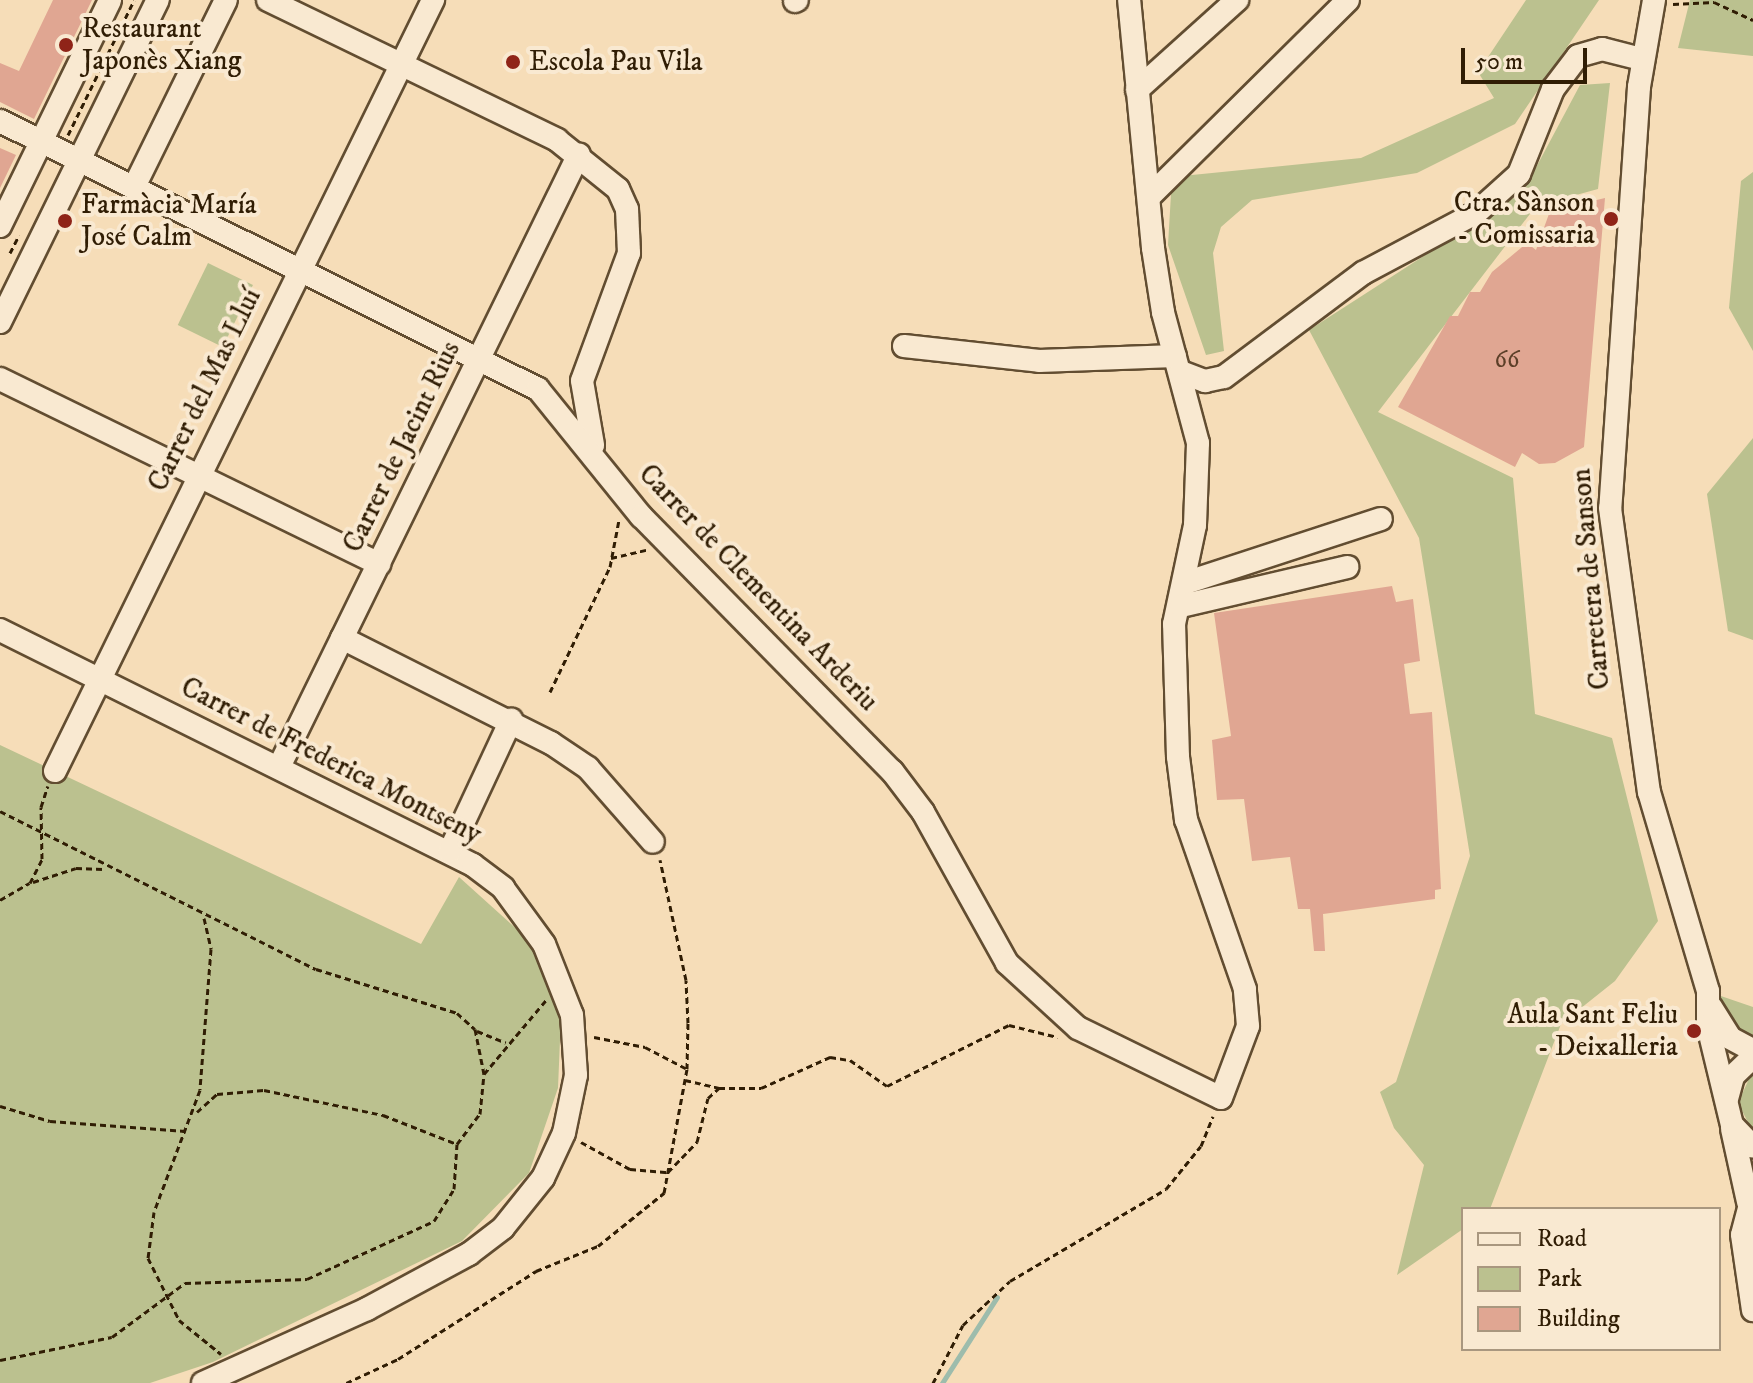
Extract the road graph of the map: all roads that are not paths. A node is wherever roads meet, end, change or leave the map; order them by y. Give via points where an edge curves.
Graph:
1 (110, 0) edge
2 (158, 0) edge
3 (226, 0) edge
4 (268, 0) edge
5 (433, 0) edge
6 (1129, 0) edge
7 (1237, 0) edge
8 (1348, 0) edge
9 (1653, 2) edge
10 (1641, 59) junction
11 (399, 63) junction
12 (1137, 90) junction
13 (0, 121) edge
14 (61, 149) junction
15 (579, 154) junction
16 (1157, 186) junction
17 (134, 187) junction
18 (0, 226) edge
19 (299, 267) junction
20 (0, 322) edge
21 (904, 346) dead end
22 (480, 356) junction
23 (1178, 364) junction
24 (0, 379) edge
25 (596, 458) junction
26 (197, 475) junction
27 (1381, 519) dead end
28 (379, 564) junction
29 (1347, 567) dead end
30 (1183, 594) junction
31 (0, 630) edge
32 (342, 638) junction
33 (98, 678) junction
34 (511, 720) junction
35 (279, 767) junction
36 (55, 771) road end
37 (653, 842) road end
38 (450, 851) junction
39 (1709, 1002) junction
40 (1753, 1050) edge
41 (1753, 1057) edge
42 (1729, 1114) junction
43 (1753, 1147) edge
44 (1750, 1197) edge
45 (1753, 1306) edge
46 (203, 1383) edge

1 - 14 street
2 - 14 street
3 - 17 street
4 - 11 street
5 - 11 street, Carrer del Mas Lluí
6 - 12 street
7 - 12 street
8 - 16 street
9 - 10 street, Carretera de Sanson
10 - 23 street via 1602,49 1578,56 1553,89 1519,174 1476,213 1363,273 1224,377 1205,381
10 - 39 street, Carretera de Sanson via 1610,508 1649,792
11 - 15 street
11 - 19 street, Carrer del Mas Lluí
12 - 16 street
13 - 14 street, Carrer de Clementina Arderiu
14 - 17 street, Carrer de Clementina Arderiu
14 - 18 street
14 - 20 street
15 - 22 street, Carrer de Jacint Rius
15 - 25 street via 618,189 631,233 624,274 582,381
16 - 23 street via 1153,248
17 - 19 street, Carrer de Clementina Arderiu
19 - 22 street, Carrer de Clementina Arderiu
19 - 26 street, Carrer del Mas Lluí
21 - 23 street via 1039,361
22 - 25 street, Carrer de Clementina Arderiu via 538,389
22 - 28 street, Carrer de Jacint Rius
23 - 30 street via 1198,443
24 - 26 street
25 - 30 street, Carrer de Clementina Arderiu via 662,538 892,771 923,812 1007,963 1078,1028 1221,1098 1247,1014 1235,951 1186,820 1174,624
26 - 28 street
26 - 33 street, Carrer del Mas Lluí
27 - 30 street
28 - 32 street, Carrer de Jacint Rius
29 - 30 street
31 - 33 street, Carrer de Frederica Montseny
32 - 34 street
32 - 35 street, Carrer de Jacint Rius
33 - 35 street, Carrer de Frederica Montseny
33 - 36 street, Carrer del Mas Lluí
34 - 37 street via 588,768
34 - 38 street
35 - 38 street, Carrer de Frederica Montseny
38 - 46 street, Carrer de Frederica Montseny via 503,888 554,963 576,1032 574,1091 564,1133 532,1194 469,1254 367,1309
39 - 40 street via 1730,1038
39 - 42 street via 1708,1026
41 - 42 street via 1733,1076
42 - 43 street
42 - 44 street
44 - 45 street via 1742,1235

